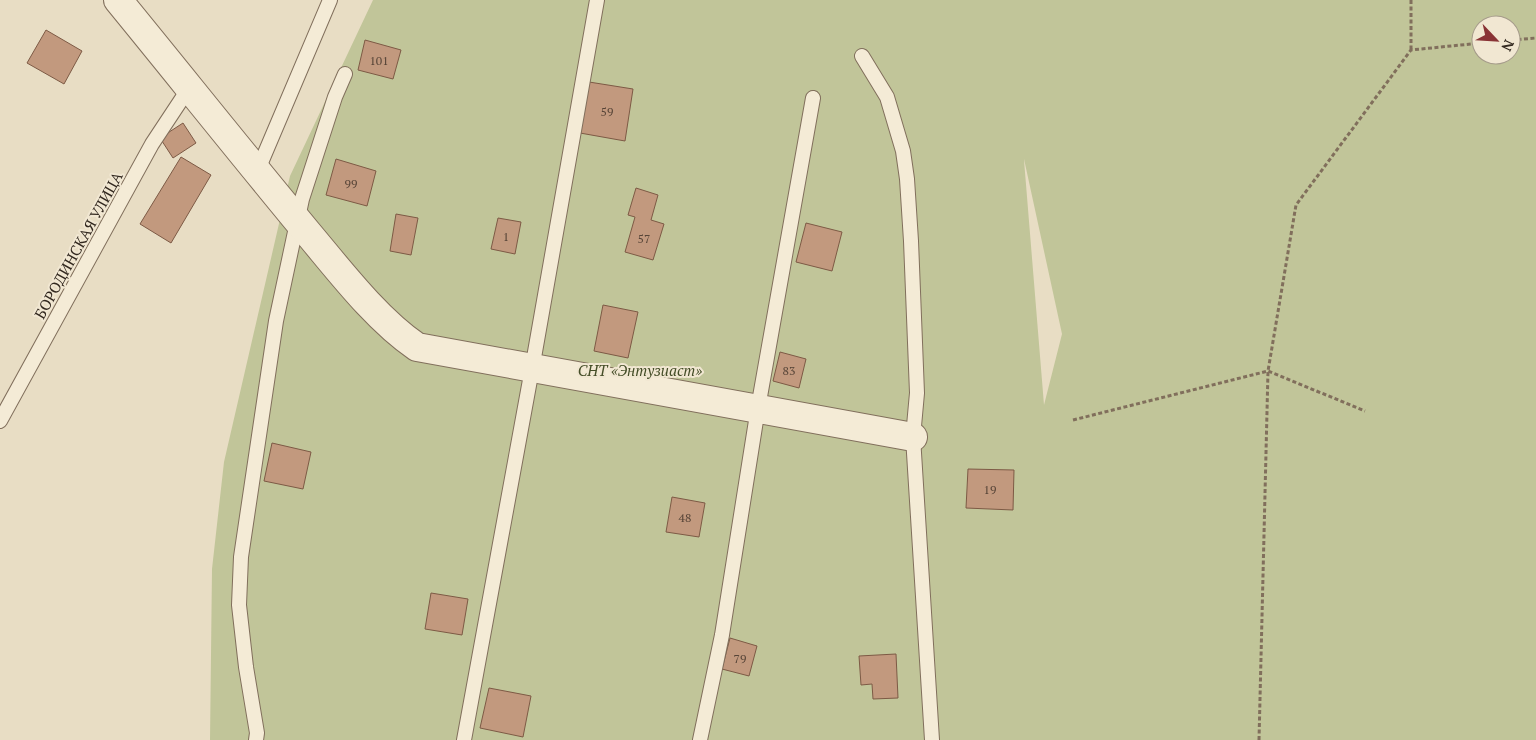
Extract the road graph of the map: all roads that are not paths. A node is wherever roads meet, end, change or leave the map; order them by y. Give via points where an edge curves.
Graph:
1 (118, 0) edge
2 (330, 0) edge
3 (597, 0) edge
4 (862, 56) dead end
5 (344, 74) dead end
6 (189, 88) junction
7 (813, 98) dead end
8 (257, 172) junction
9 (298, 220) junction
10 (532, 368) junction
11 (758, 408) junction
12 (0, 421) edge
13 (913, 437) junction
14 (256, 740) edge
15 (464, 740) edge
16 (700, 740) edge
17 (932, 740) edge

1 - 6 street
2 - 8 lane
3 - 10 lane
4 - 13 lane via 886,97 906,170 917,383
5 - 9 lane
6 - 8 street
6 - 12 lane, БОРОДИНСКАЯ УЛИЦА via 148,152
7 - 11 lane
8 - 9 street
9 - 10 street via 382,317 417,347
9 - 14 lane via 276,321 241,557 239,605
10 - 11 street
10 - 15 lane
11 - 13 street
11 - 16 lane via 722,635
13 - 17 lane

